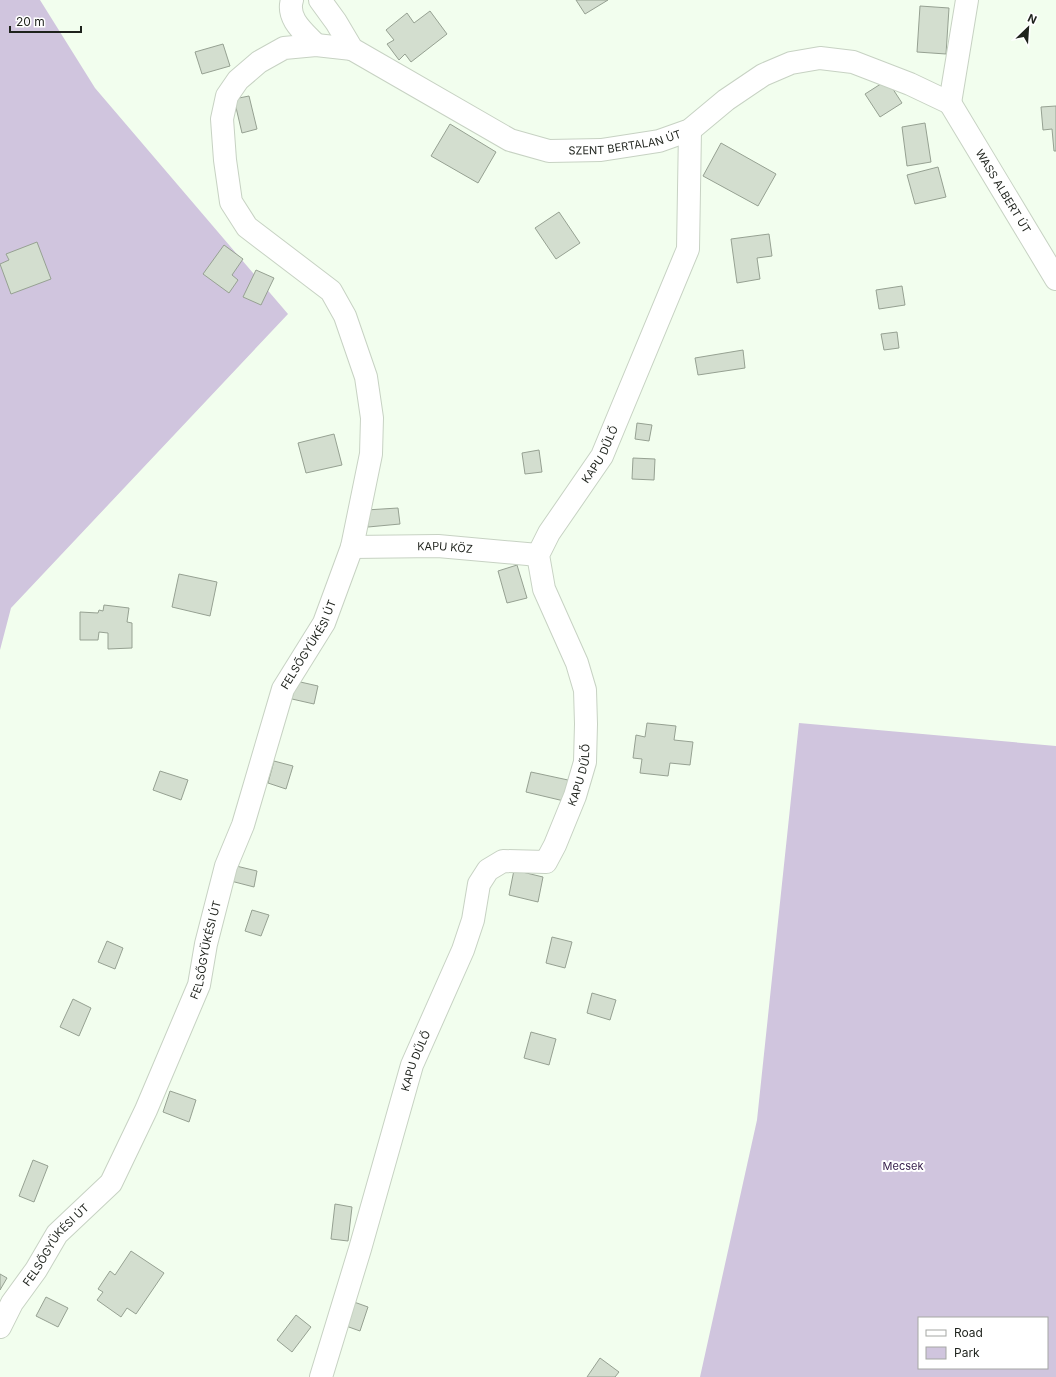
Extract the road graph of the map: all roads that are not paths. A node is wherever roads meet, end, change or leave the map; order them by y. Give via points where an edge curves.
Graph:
1 (292, 0) edge
2 (320, 0) edge
3 (967, 0) edge
4 (316, 45) junction
5 (352, 49) junction
6 (950, 103) junction
7 (690, 130) junction
8 (1056, 279) edge
9 (352, 547) junction
10 (538, 555) junction
11 (0, 1327) edge
12 (321, 1377) edge

1 - 4 street via 291,11 297,25
2 - 5 street, SZENT BERTALAN ÚT
3 - 6 street
4 - 5 street, FELSŐGYÜKÉSI ÚT
4 - 9 street, FELSŐGYÜKÉSI ÚT via 284,48 259,62 238,80 227,96 222,119 224,153 231,202 247,227 331,292 345,316 366,376 372,418 371,454
5 - 7 street, SZENT BERTALAN ÚT via 510,140 549,151 601,150 659,141
6 - 7 street, SZENT BERTALAN ÚT via 853,62 820,58 791,63 763,75 726,100
6 - 8 street, WASS ALBERT ÚT
7 - 10 street, KAPU DŰLŐ via 688,250 602,456 549,533
9 - 10 street, KAPU KÖZ via 438,546
9 - 11 street, FELSŐGYÜKÉSI ÚT via 324,623 284,689 243,825 226,866 206,944 199,985 146,1110 110,1183 57,1234 36,1270 12,1303
10 - 12 street, KAPU DŰLŐ via 544,589 577,663 585,690 585,762 575,796 546,862 503,861 488,870 479,884 473,920 463,950 412,1065

